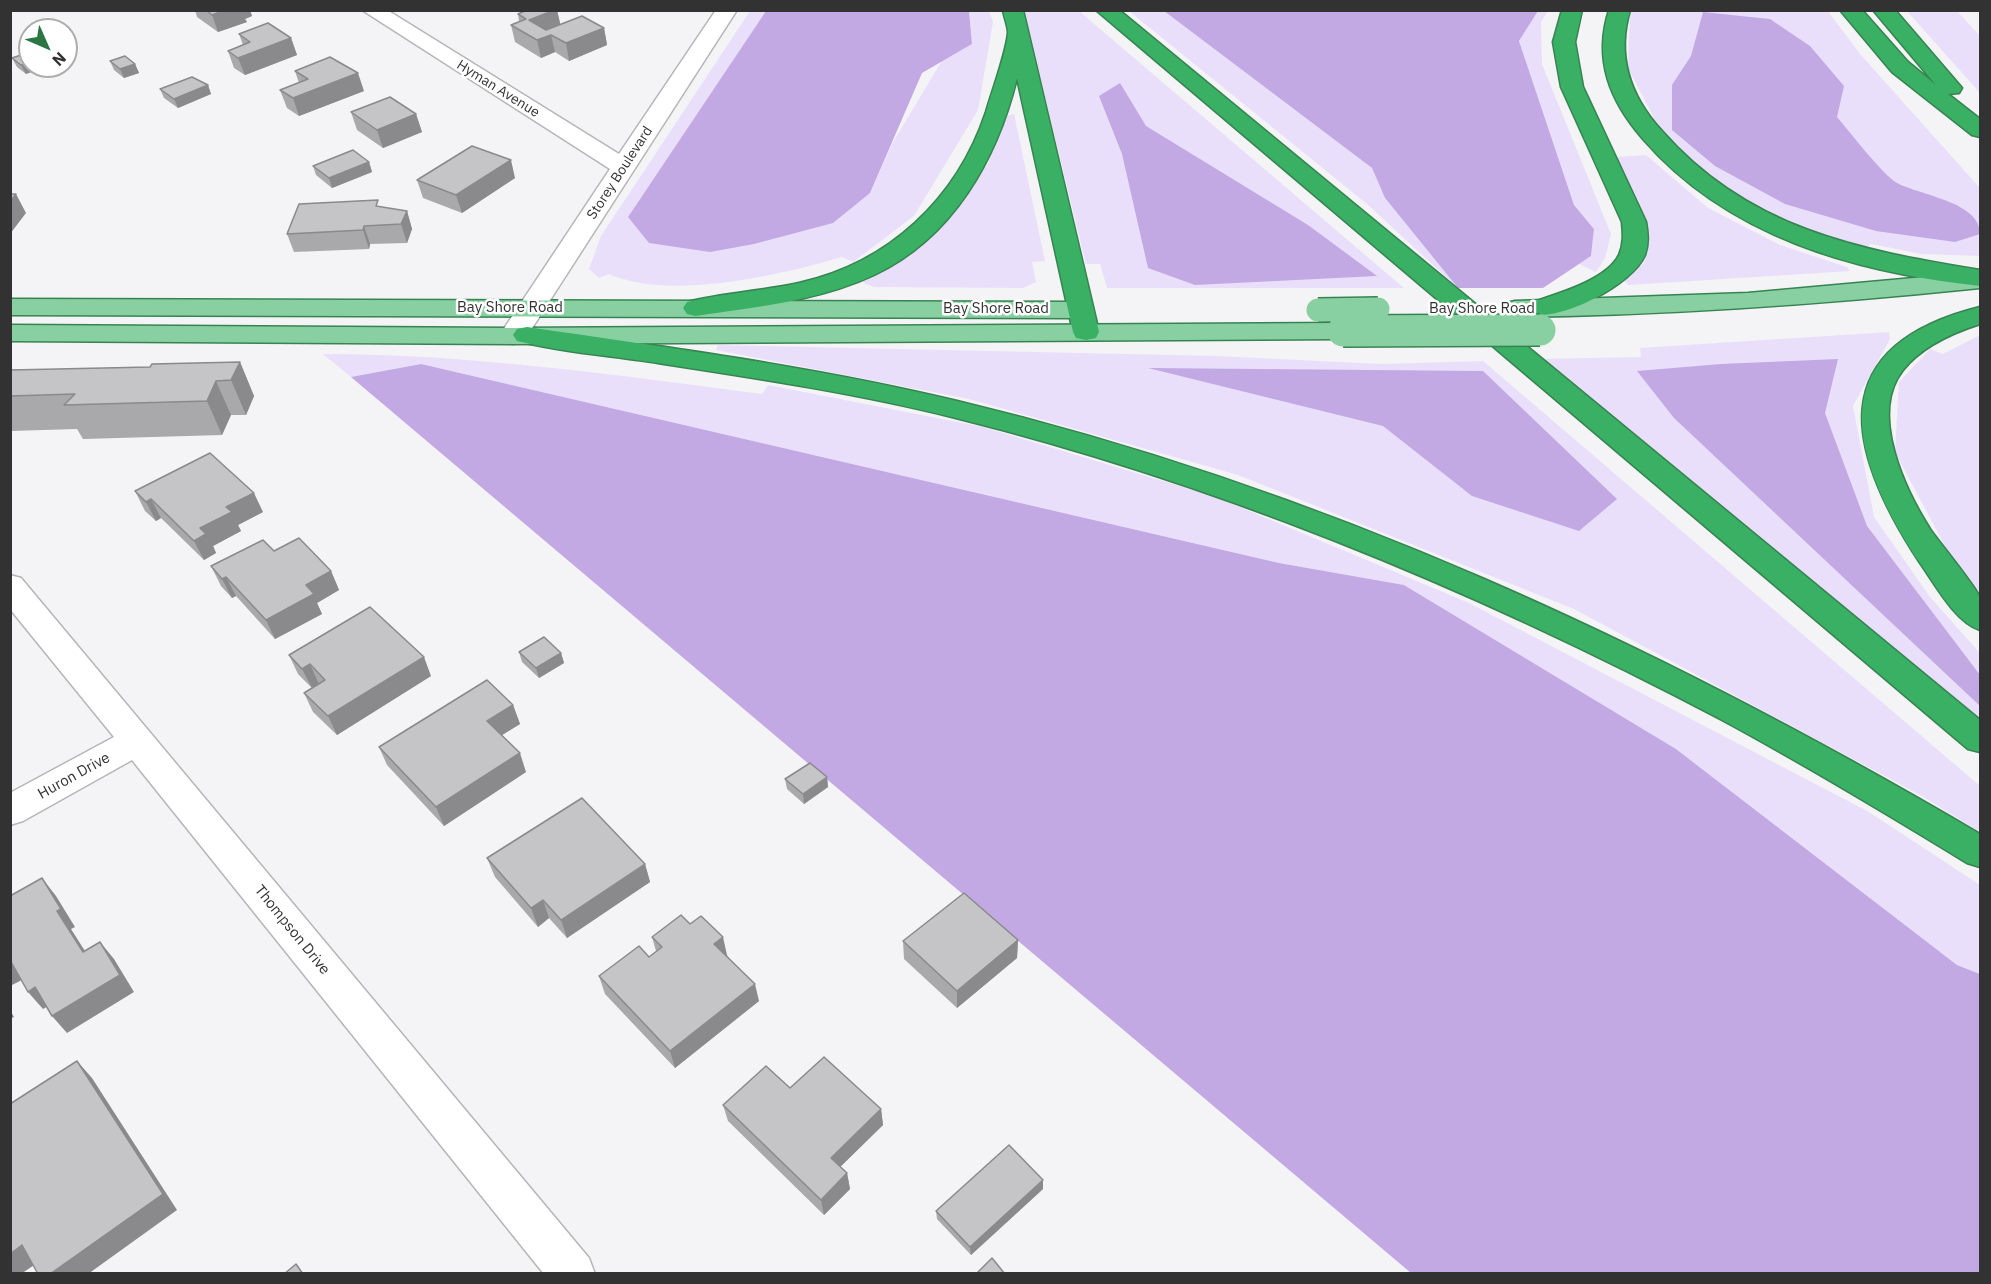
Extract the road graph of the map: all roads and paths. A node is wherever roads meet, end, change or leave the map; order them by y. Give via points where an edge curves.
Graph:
1 (372, 10) edge
2 (727, 10) edge
3 (1013, 10) edge
4 (1106, 10) edge
5 (1572, 10) edge
6 (1620, 10) edge
7 (1850, 10) edge
8 (1883, 10) edge
9 (1017, 35) junction
10 (1980, 121) edge
11 (1980, 130) edge
12 (623, 167) junction
13 (1980, 279) edge
14 (1980, 301) edge
15 (10, 307) edge
16 (696, 308) junction
17 (1980, 315) edge
18 (1541, 319) junction
19 (1084, 321) junction
20 (524, 326) junction
21 (16, 335) edge
22 (10, 586) edge
23 (1980, 618) edge
24 (1980, 739) edge
25 (137, 741) junction
26 (10, 811) edge
27 (1980, 852) edge
28 (573, 1274) edge

1 - 12 street, Hyman Avenue
2 - 12 street, Storey Boulevard
3 - 9 highway
4 - 24 highway
5 - 18 highway via 1564,42 1572,87 1634,222 1636,247 1631,259 1611,278
6 - 13 highway via 1611,50 1625,98 1671,158 1713,194 1766,224 1834,250
7 - 11 highway via 1900,67
8 - 10 highway
9 - 16 highway via 994,120 976,158 948,201 907,245 870,268 826,283
9 - 19 highway
12 - 20 street, Storey Boulevard
13 - 18 main road, Bay Shore Road
14 - 18 main road, Bay Shore Road via 1812,317
15 - 20 main road, Bay Shore Road
16 - 19 main road, Bay Shore Road
16 - 20 main road, Bay Shore Road
17 - 23 highway via 1935,332 1903,353 1880,387 1875,416 1881,456 1900,502 1931,555
18 - 19 main road, Bay Shore Road, bridge via 1343,330
18 - 19 main road, Bay Shore Road, bridge via 1515,309 1318,310
19 - 20 main road, Bay Shore Road
20 - 21 main road, Bay Shore Road
20 - 27 highway via 933,404 1155,464 1269,503 1420,562 1599,642 1791,742
22 - 25 street, Thompson Drive
25 - 26 street, Huron Drive
25 - 28 street, Thompson Drive

